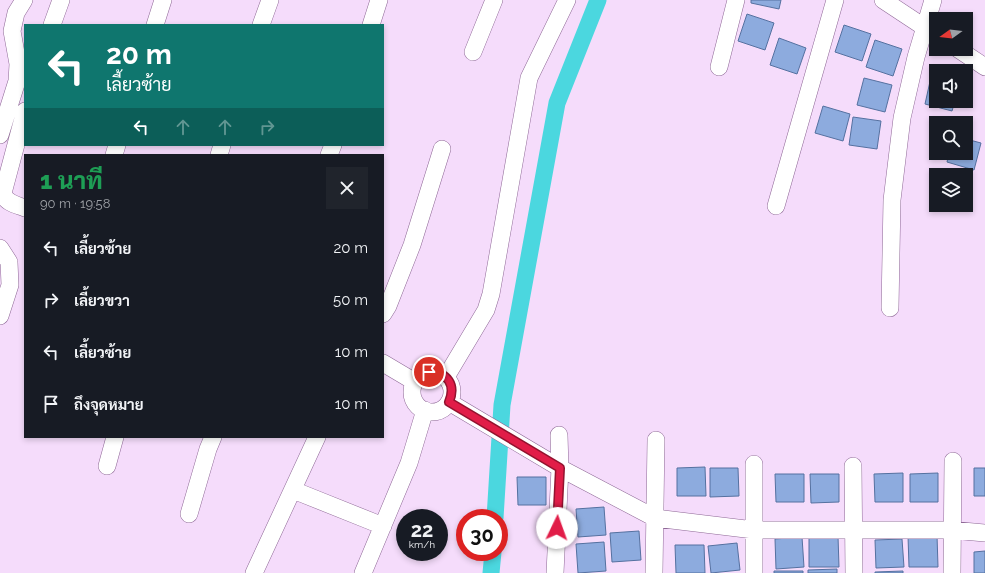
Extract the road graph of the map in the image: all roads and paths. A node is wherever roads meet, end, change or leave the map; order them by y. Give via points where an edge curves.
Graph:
1 (24, 0) edge
2 (62, 0) edge
3 (163, 0) edge
4 (270, 0) edge
5 (379, 0) edge
6 (494, 0) edge
7 (567, 0) edge
8 (736, 0) edge
9 (835, 0) edge
10 (883, 0) edge
11 (933, 0) edge
12 (932, 12) edge
13 (52, 24) edge
14 (155, 24) edge
15 (262, 24) edge
16 (371, 24) edge
17 (929, 30) edge
18 (929, 33) edge
19 (473, 52) dead end
20 (968, 56) edge
21 (719, 67) dead end
22 (985, 67) edge
23 (24, 115) edge
24 (0, 135) edge
25 (442, 149) dead end
26 (776, 206) dead end
27 (24, 208) edge
28 (0, 248) edge
29 (890, 308) dead end
30 (384, 312) edge
31 (0, 316) edge
32 (384, 364) edge
33 (446, 377) junction
34 (415, 382) junction
35 (449, 402) junction
36 (425, 410) junction
37 (559, 435) dead end
38 (115, 438) edge
39 (213, 438) edge
40 (317, 438) edge
41 (656, 440) dead end
42 (953, 461) dead end
43 (754, 464) dead end
44 (107, 466) dead end
45 (853, 466) dead end
46 (560, 468) junction
47 (293, 490) junction
48 (189, 514) dead end
49 (655, 518) junction
50 (383, 526) junction
51 (754, 530) junction
52 (853, 530) junction
53 (952, 530) junction
54 (985, 533) edge
55 (254, 573) edge
56 (363, 573) edge
57 (555, 573) edge
58 (654, 573) edge
59 (754, 573) edge
60 (854, 573) edge
61 (952, 573) edge

1 - 24 street via 16,13 12,31 18,64 17,81
2 - 13 street
3 - 14 street
4 - 15 street
5 - 16 street
6 - 19 street
7 - 33 street via 529,78 488,304
8 - 21 street
9 - 26 street
10 - 17 street
11 - 12 street
18 - 29 street via 916,57 902,118 892,192
20 - 22 street
23 - 27 street via 3,193 7,200
25 - 30 street via 412,246
28 - 31 street via 9,262 10,286
32 - 34 street
33 - 34 street via 429,372
33 - 35 street via 452,389
34 - 36 street via 415,402
35 - 36 street via 439,411
35 - 46 street
36 - 50 street via 409,463
37 - 46 street
38 - 44 street
39 - 48 street
40 - 47 street
41 - 49 street
42 - 53 street
43 - 51 street
45 - 52 street
46 - 49 street
46 - 57 street
47 - 50 street
47 - 55 street
49 - 51 street
49 - 58 street
50 - 56 street
51 - 52 street
51 - 59 street
52 - 53 street
52 - 60 street
53 - 54 street
53 - 61 street

